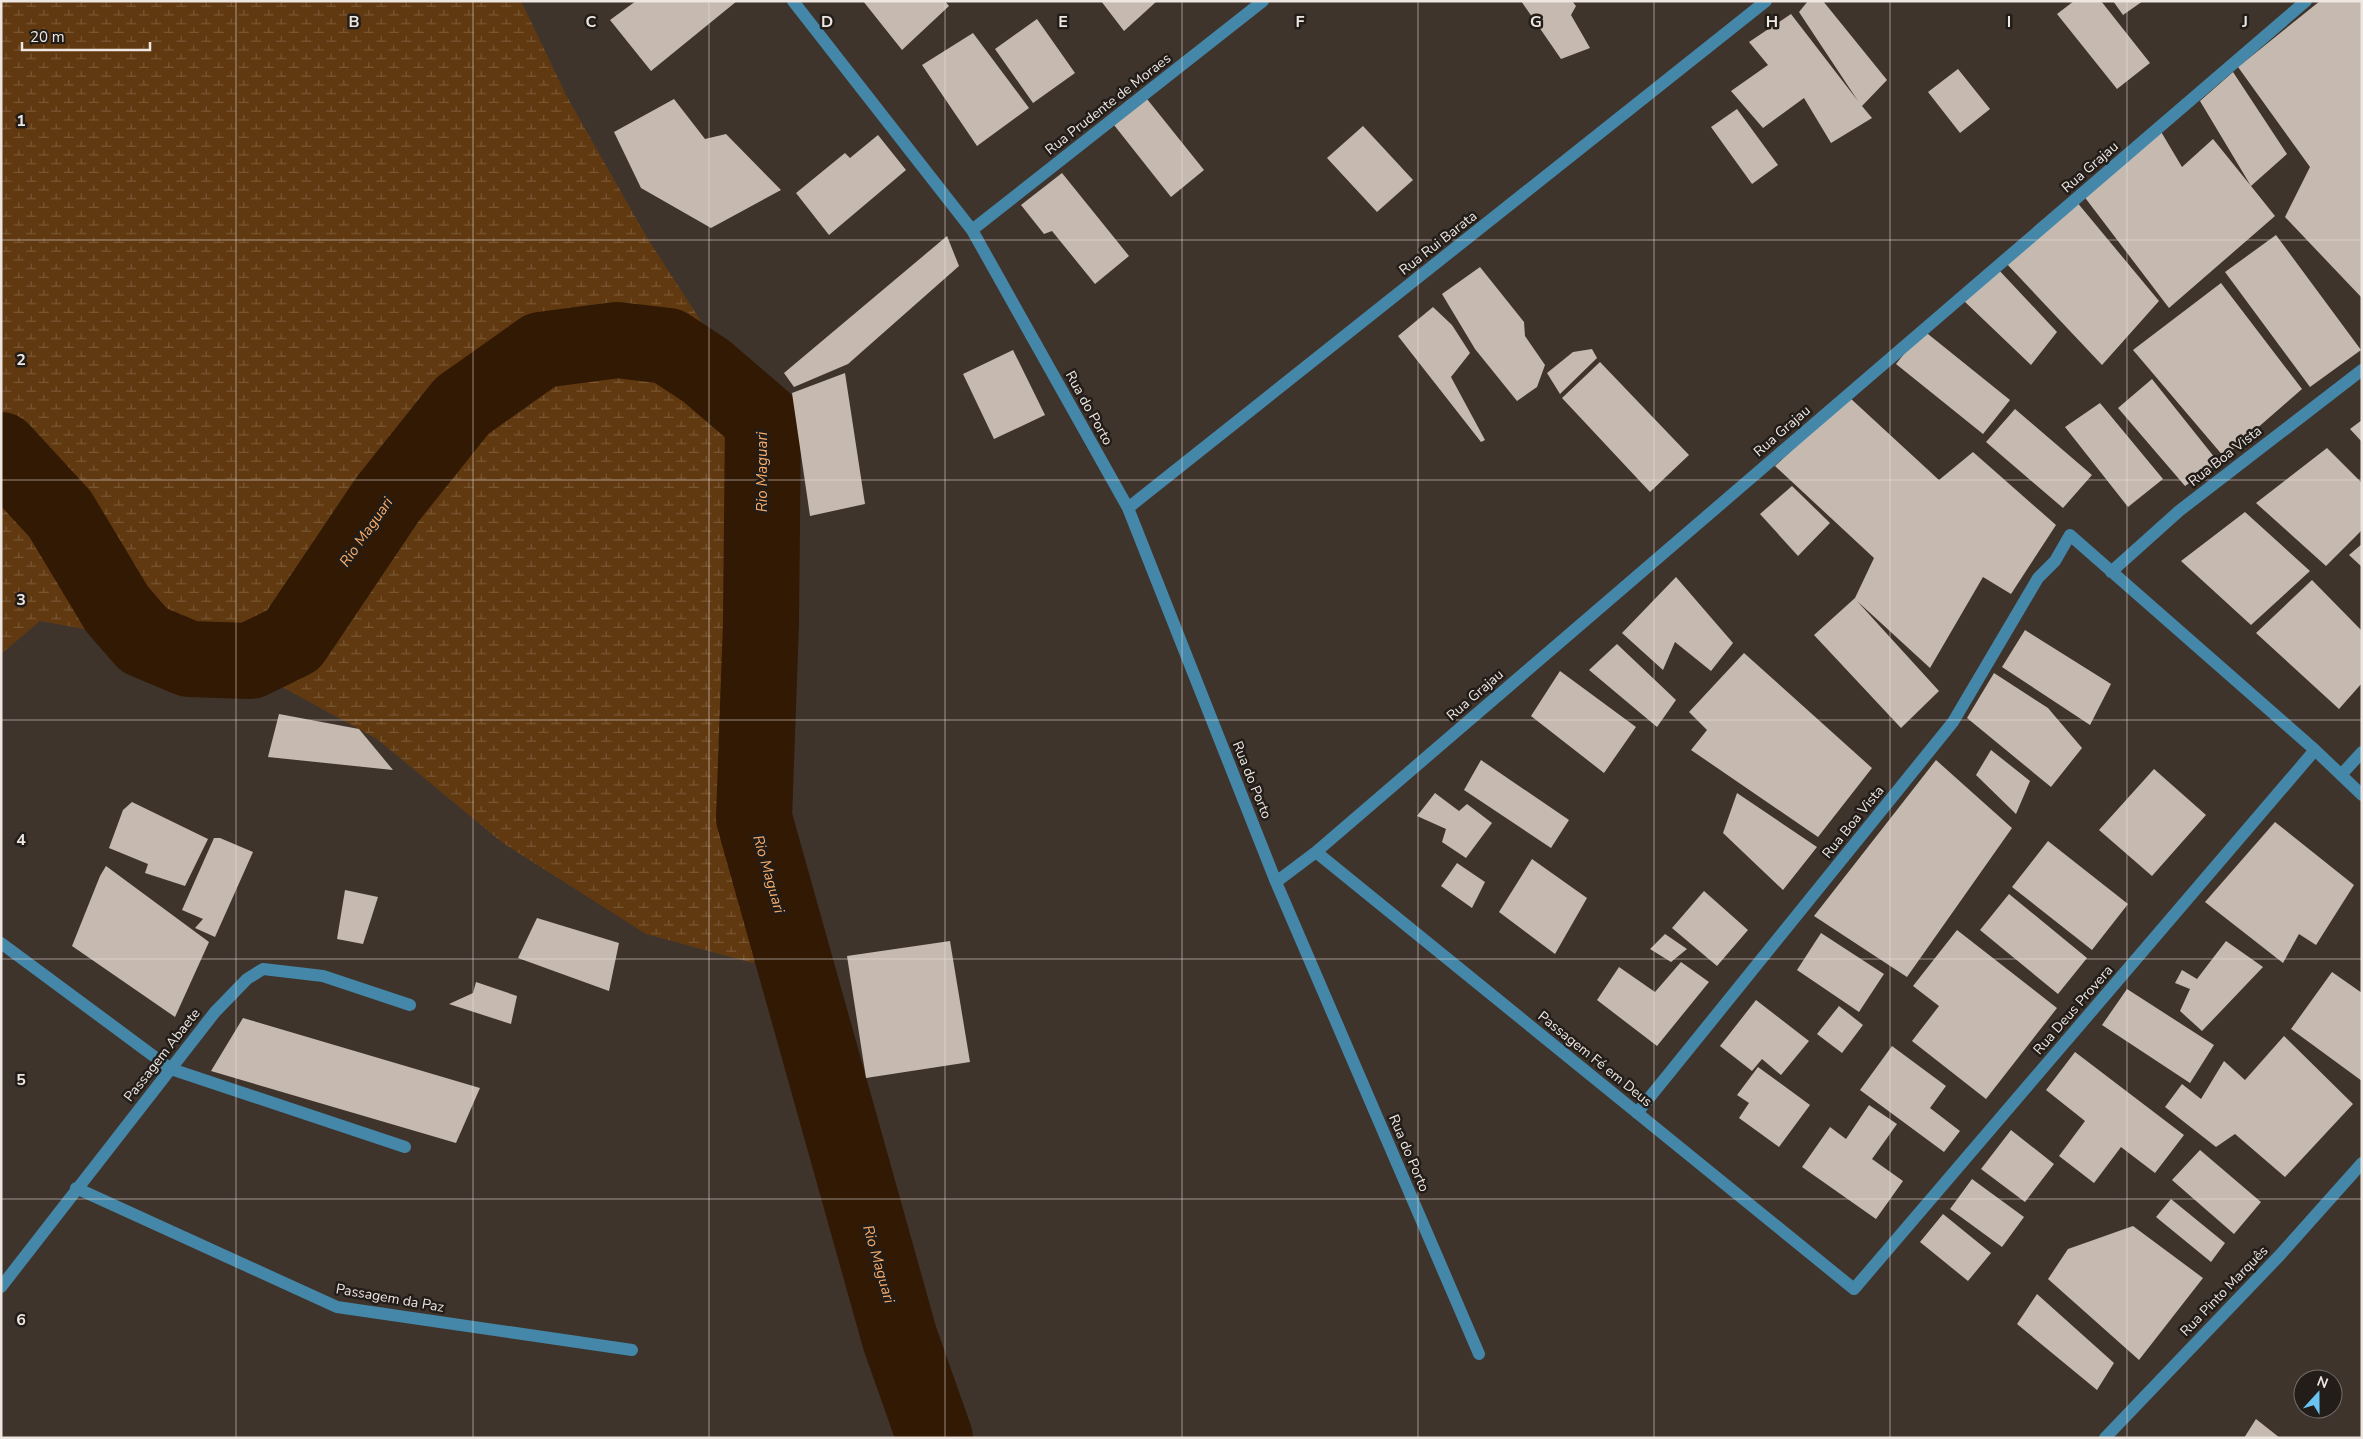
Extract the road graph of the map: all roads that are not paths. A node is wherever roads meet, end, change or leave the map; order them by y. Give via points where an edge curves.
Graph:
1 (792, 1) edge
2 (1263, 1) edge
3 (1766, 1) edge
4 (2306, 1) edge
5 (972, 230) junction
6 (2362, 370) edge
7 (1128, 508) junction
8 (2111, 572) junction
9 (2315, 750) junction
10 (2362, 752) edge
11 (2341, 775) junction
12 (2362, 795) edge
13 (1316, 852) junction
14 (1276, 882) junction
15 (1, 943) edge
16 (410, 1005) dead end
17 (171, 1069) junction
18 (1637, 1112) junction
19 (405, 1147) dead end
20 (2362, 1163) edge
21 (76, 1188) junction
22 (1, 1287) edge
23 (1854, 1289) joint
24 (632, 1350) dead end
25 (1479, 1354) dead end
26 (2105, 1438) edge

1 - 5 street, Rua do Porto
2 - 5 street, Rua Prudente de Moraes
3 - 7 street, Rua Rui Barata
4 - 13 street, Rua Grajau
5 - 7 street, Rua do Porto
6 - 8 street, Rua Boa Vista via 2178,511
7 - 14 street, Rua do Porto
8 - 9 street
8 - 18 street, Rua Boa Vista via 2070,535 2055,561 2038,578 1953,722
9 - 11 street
9 - 23 street, Rua Deus Provera
10 - 11 street
11 - 12 street
13 - 14 street, Rua Grajau
13 - 18 street, Passagem Fé em Deus
14 - 25 street, Rua do Porto
15 - 17 street
16 - 17 street, Passagem Abaete via 323,976 263,969 247,979 215,1012
17 - 19 street
17 - 21 street, Passagem Abaete
18 - 23 street, Passagem Fé em Deus
20 - 26 street, Rua Pinto Marquês via 2280,1255
21 - 22 street, Passagem Abaete
21 - 24 street, Passagem da Paz via 337,1307

